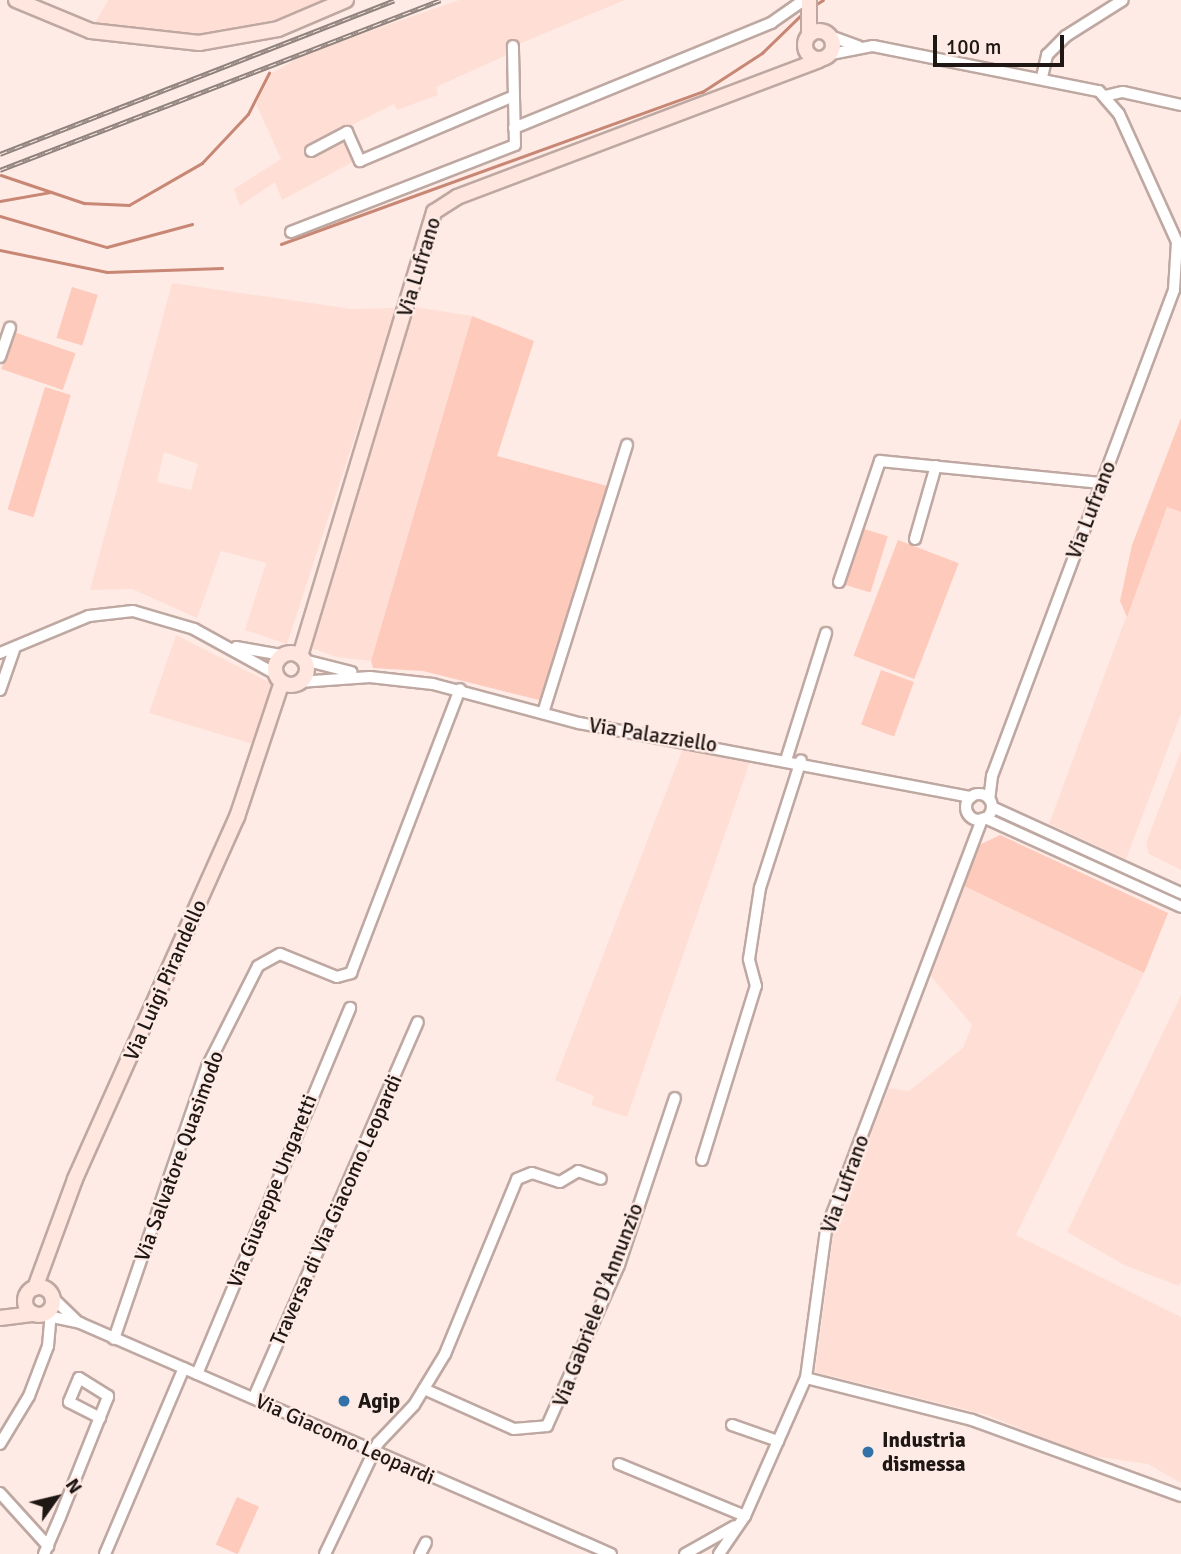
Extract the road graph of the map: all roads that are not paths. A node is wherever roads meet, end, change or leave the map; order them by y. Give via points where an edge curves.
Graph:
1 (16, 0) edge
2 (346, 0) edge
3 (1123, 0) edge
4 (808, 5) edge
5 (816, 36) junction
6 (513, 46) dead end
7 (860, 46) junction
8 (825, 57) junction
9 (782, 72) junction
10 (1042, 77) junction
11 (514, 96) junction
12 (1105, 96) junction
13 (1181, 105) edge
14 (514, 128) junction
15 (311, 151) dead end
16 (291, 232) dead end
17 (1179, 241) edge
18 (10, 328) dead end
19 (0, 357) edge
20 (627, 445) dead end
21 (936, 467) junction
22 (1101, 484) junction
23 (915, 539) dead end
24 (839, 582) dead end
25 (826, 633) dead end
26 (219, 642) junction
27 (14, 649) junction
28 (0, 653) edge
29 (295, 653) junction
30 (370, 677) junction
31 (287, 681) junction
32 (460, 689) junction
33 (0, 690) edge
34 (543, 713) junction
35 (787, 757) junction
36 (801, 760) junction
37 (937, 791) junction
38 (982, 799) junction
39 (976, 817) junction
40 (1181, 893) edge
41 (1181, 908) edge
42 (350, 1008) dead end
43 (418, 1022) dead end
44 (674, 1098) dead end
45 (702, 1160) dead end
46 (601, 1179) dead end
47 (50, 1255) junction
48 (30, 1293) junction
49 (46, 1309) junction
50 (0, 1318) edge
51 (80, 1324) junction
52 (114, 1339) junction
53 (184, 1368) junction
54 (197, 1374) junction
55 (806, 1378) junction
56 (425, 1389) junction
57 (254, 1397) junction
58 (100, 1418) dead end
59 (732, 1425) dead end
60 (778, 1441) junction
61 (0, 1444) edge
62 (372, 1455) junction
63 (619, 1464) dead end
64 (0, 1493) edge
65 (1181, 1496) edge
66 (741, 1520) junction
67 (426, 1542) dead end
68 (46, 1550) edge
69 (690, 1551) edge
70 (105, 1554) edge
71 (325, 1554) edge
72 (420, 1554) edge
73 (611, 1554) edge
74 (711, 1554) edge
75 (719, 1554) edge

1 - 2 street via 91,32 190,43 278,29
3 - 10 street via 1066,36 1047,55
4 - 5 street
4 - 14 street
5 - 7 street, Via Lufrano
5 - 8 street
5 - 8 street via 807,54
5 - 9 street
6 - 11 street
7 - 8 street, Via Lufrano
7 - 10 street, Via Lufrano
8 - 9 street, Via Lufrano
9 - 29 street, Via Lufrano via 457,197 434,212
10 - 12 street, Via Lufrano via 1083,83
11 - 14 street
11 - 15 street via 360,161 346,132
12 - 13 street, Via Lufrano via 1123,92
12 - 17 street, Via Lufrano
14 - 16 street via 515,145
17 - 22 street, Via Lufrano via 1174,289
18 - 19 street
20 - 34 street
21 - 22 street
21 - 23 street
21 - 24 street via 880,461
22 - 38 street, Via Lufrano
25 - 35 street
26 - 27 street, Via Palazziello via 165,617 115,611 79,619
26 - 29 street, Via Palazziello
26 - 31 street, Via Palazziello
27 - 28 street, Via Palazziello
27 - 33 street
29 - 30 street, Via Palazziello
29 - 31 street
29 - 31 street
30 - 31 street, Via Palazziello
30 - 32 street, Via Palazziello
31 - 47 street, Via Luigi Pirandello via 237,817 75,1180
32 - 34 street, Via Palazziello
32 - 52 street, Via Salvatore Quasimodo via 351,973 337,977 280,954 258,966 207,1068
34 - 35 street, Via Palazziello
35 - 36 street, Via Palazziello
36 - 37 street, Via Palazziello
36 - 45 street via 760,888 749,959 756,986
37 - 38 street, Via Palazziello
37 - 39 street, Via Palazziello
38 - 39 street, Via Lufrano
38 - 39 street, Via Lufrano
38 - 40 street, Via Palazziello
39 - 41 street, Via Palazziello
39 - 55 street, Via Lufrano via 826,1230
42 - 54 street, Via Giuseppe Ungaretti
43 - 57 street, Traversa di Via Giacomo Leopardi
44 - 56 street, Via Gabriele D'Annunzio via 619,1265 547,1426 514,1429
46 - 56 street, Via Gabriele D'Annunzio via 578,1171 559,1182 522,1173
47 - 48 street, Via Luigi Pirandello
47 - 49 street, Via Luigi Pirandello
48 - 49 street
48 - 49 street
48 - 50 street
49 - 50 street
49 - 51 street, Via Giacomo Leopardi
49 - 51 street, Via Giacomo Leopardi
49 - 61 street via 50,1329 24,1408
51 - 52 street, Via Giacomo Leopardi
52 - 53 street, Via Giacomo Leopardi
53 - 54 street, Via Giacomo Leopardi
53 - 70 street
54 - 57 street, Via Giacomo Leopardi
55 - 60 street, Via Lufrano
55 - 65 street via 972,1420 1155,1481
56 - 62 street, Via Gabriele D'Annunzio
57 - 62 street, Via Giacomo Leopardi
58 - 68 street
59 - 60 street
60 - 66 street, Via Lufrano
62 - 71 street, Via Gabriele D'Annunzio
62 - 73 street, Via Giacomo Leopardi
63 - 66 street
64 - 68 street
66 - 69 street
66 - 75 street, Via Lufrano
67 - 72 street
69 - 74 street

